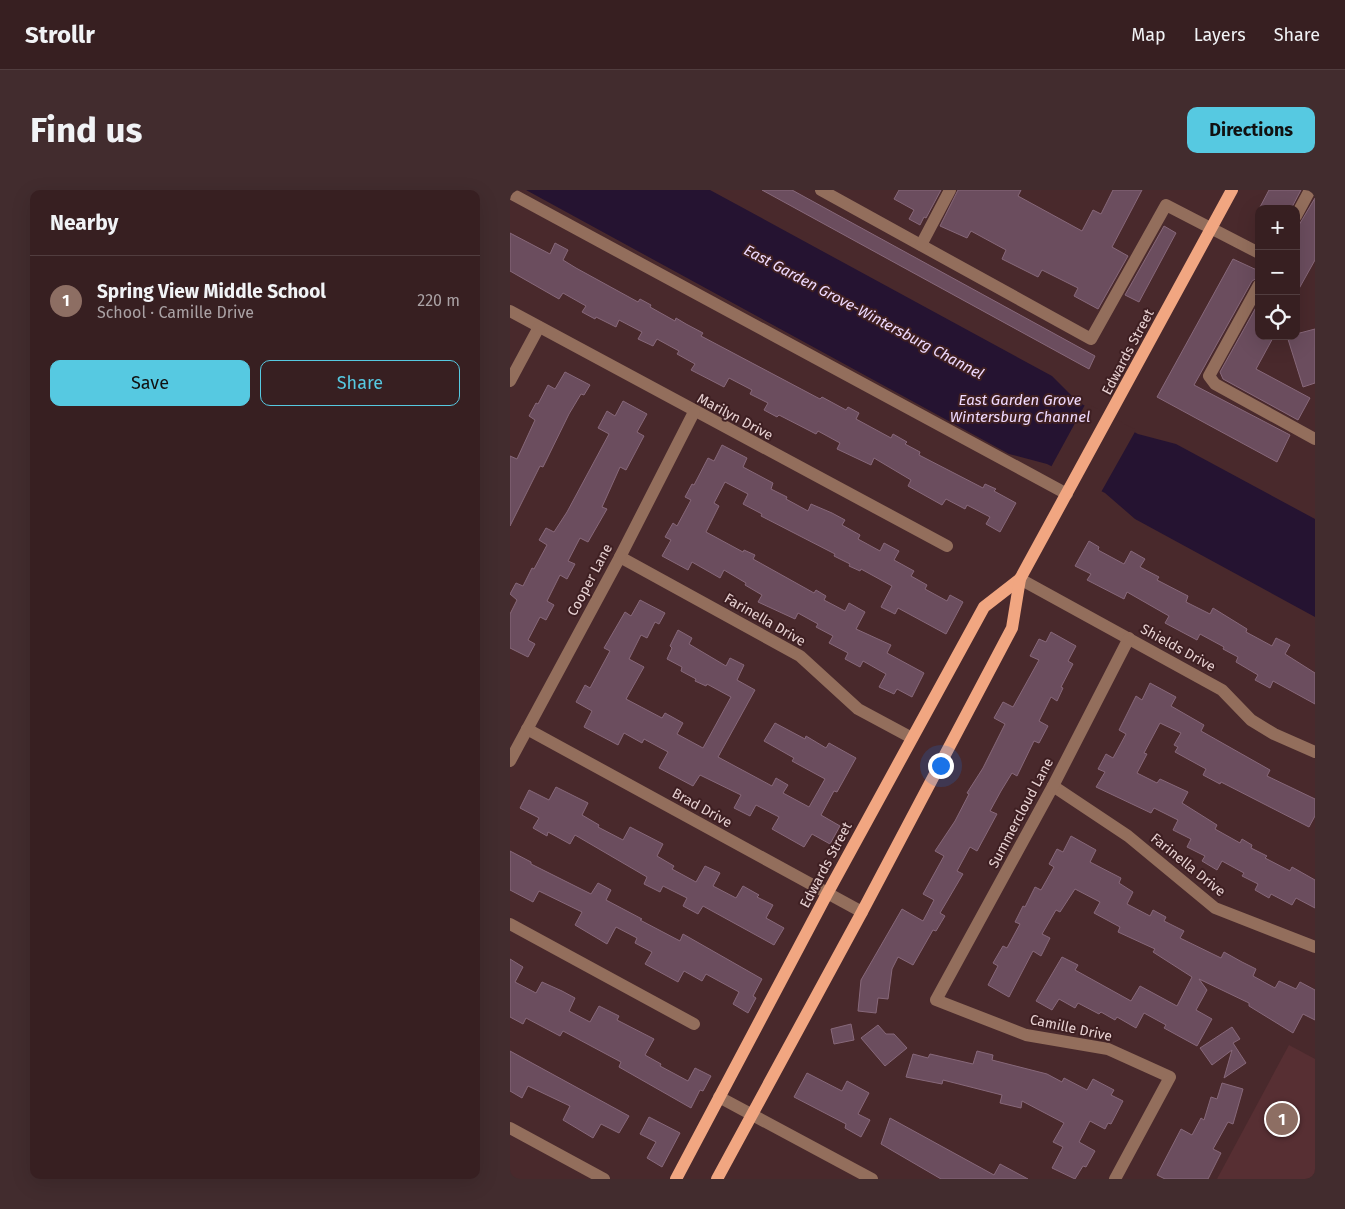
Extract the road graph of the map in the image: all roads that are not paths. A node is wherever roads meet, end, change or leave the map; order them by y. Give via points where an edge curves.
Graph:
1 (821, 190) edge
2 (950, 190) edge
3 (1232, 190) edge
4 (1310, 190) edge
5 (510, 193) edge
6 (1300, 209) edge
7 (1212, 227) junction
8 (921, 245) junction
9 (1255, 251) edge
10 (1255, 292) edge
11 (510, 311) edge
12 (539, 327) junction
13 (510, 381) edge
14 (694, 412) junction
15 (1315, 439) edge
16 (1069, 490) junction
17 (947, 546) dead end
18 (620, 557) junction
19 (1020, 579) junction
20 (1129, 638) junction
21 (527, 729) junction
22 (912, 738) junction
23 (1315, 752) edge
24 (510, 761) edge
25 (1053, 786) junction
26 (827, 894) junction
27 (862, 912) junction
28 (510, 924) edge
29 (1315, 947) edge
30 (936, 1000) joint
31 (694, 1024) dead end
32 (719, 1097) junction
33 (752, 1115) junction
34 (510, 1128) edge
35 (604, 1179) edge
36 (676, 1179) edge
37 (717, 1179) edge
38 (872, 1179) edge
39 (1115, 1179) edge

1 - 8 street
2 - 8 street
3 - 7 main road, Edwards Street
4 - 6 street
5 - 16 street
7 - 8 street via 1166,205 1091,339
7 - 9 street
7 - 16 main road, Edwards Street
10 - 15 street via 1209,376 1215,384
11 - 12 street, Marilyn Drive
12 - 13 street
12 - 14 street, Marilyn Drive
14 - 17 street, Marilyn Drive
14 - 18 street, Cooper Lane
16 - 19 main road, Edwards Street
18 - 21 street, Cooper Lane
18 - 22 street, Farinella Drive via 800,656 858,709
19 - 20 street, Shields Drive
19 - 22 main road, Edwards Street via 984,607
19 - 27 main road, Edwards Street via 1012,628
20 - 23 street, Shields Drive via 1222,690 1251,720
20 - 25 street, Summercloud Lane
21 - 24 street, Cooper Lane
21 - 26 street, Brad Drive
22 - 26 main road, Edwards Street
25 - 29 street, Farinella Drive via 1128,836 1215,908
25 - 30 street, Summercloud Lane
26 - 27 street, Brad Drive
26 - 32 main road, Edwards Street
27 - 33 main road, Edwards Street
28 - 31 street
30 - 39 street, Camille Drive via 1026,1035 1108,1049 1170,1077
32 - 33 street
32 - 36 main road, Edwards Street
33 - 37 main road, Edwards Street
33 - 38 street
34 - 35 street

